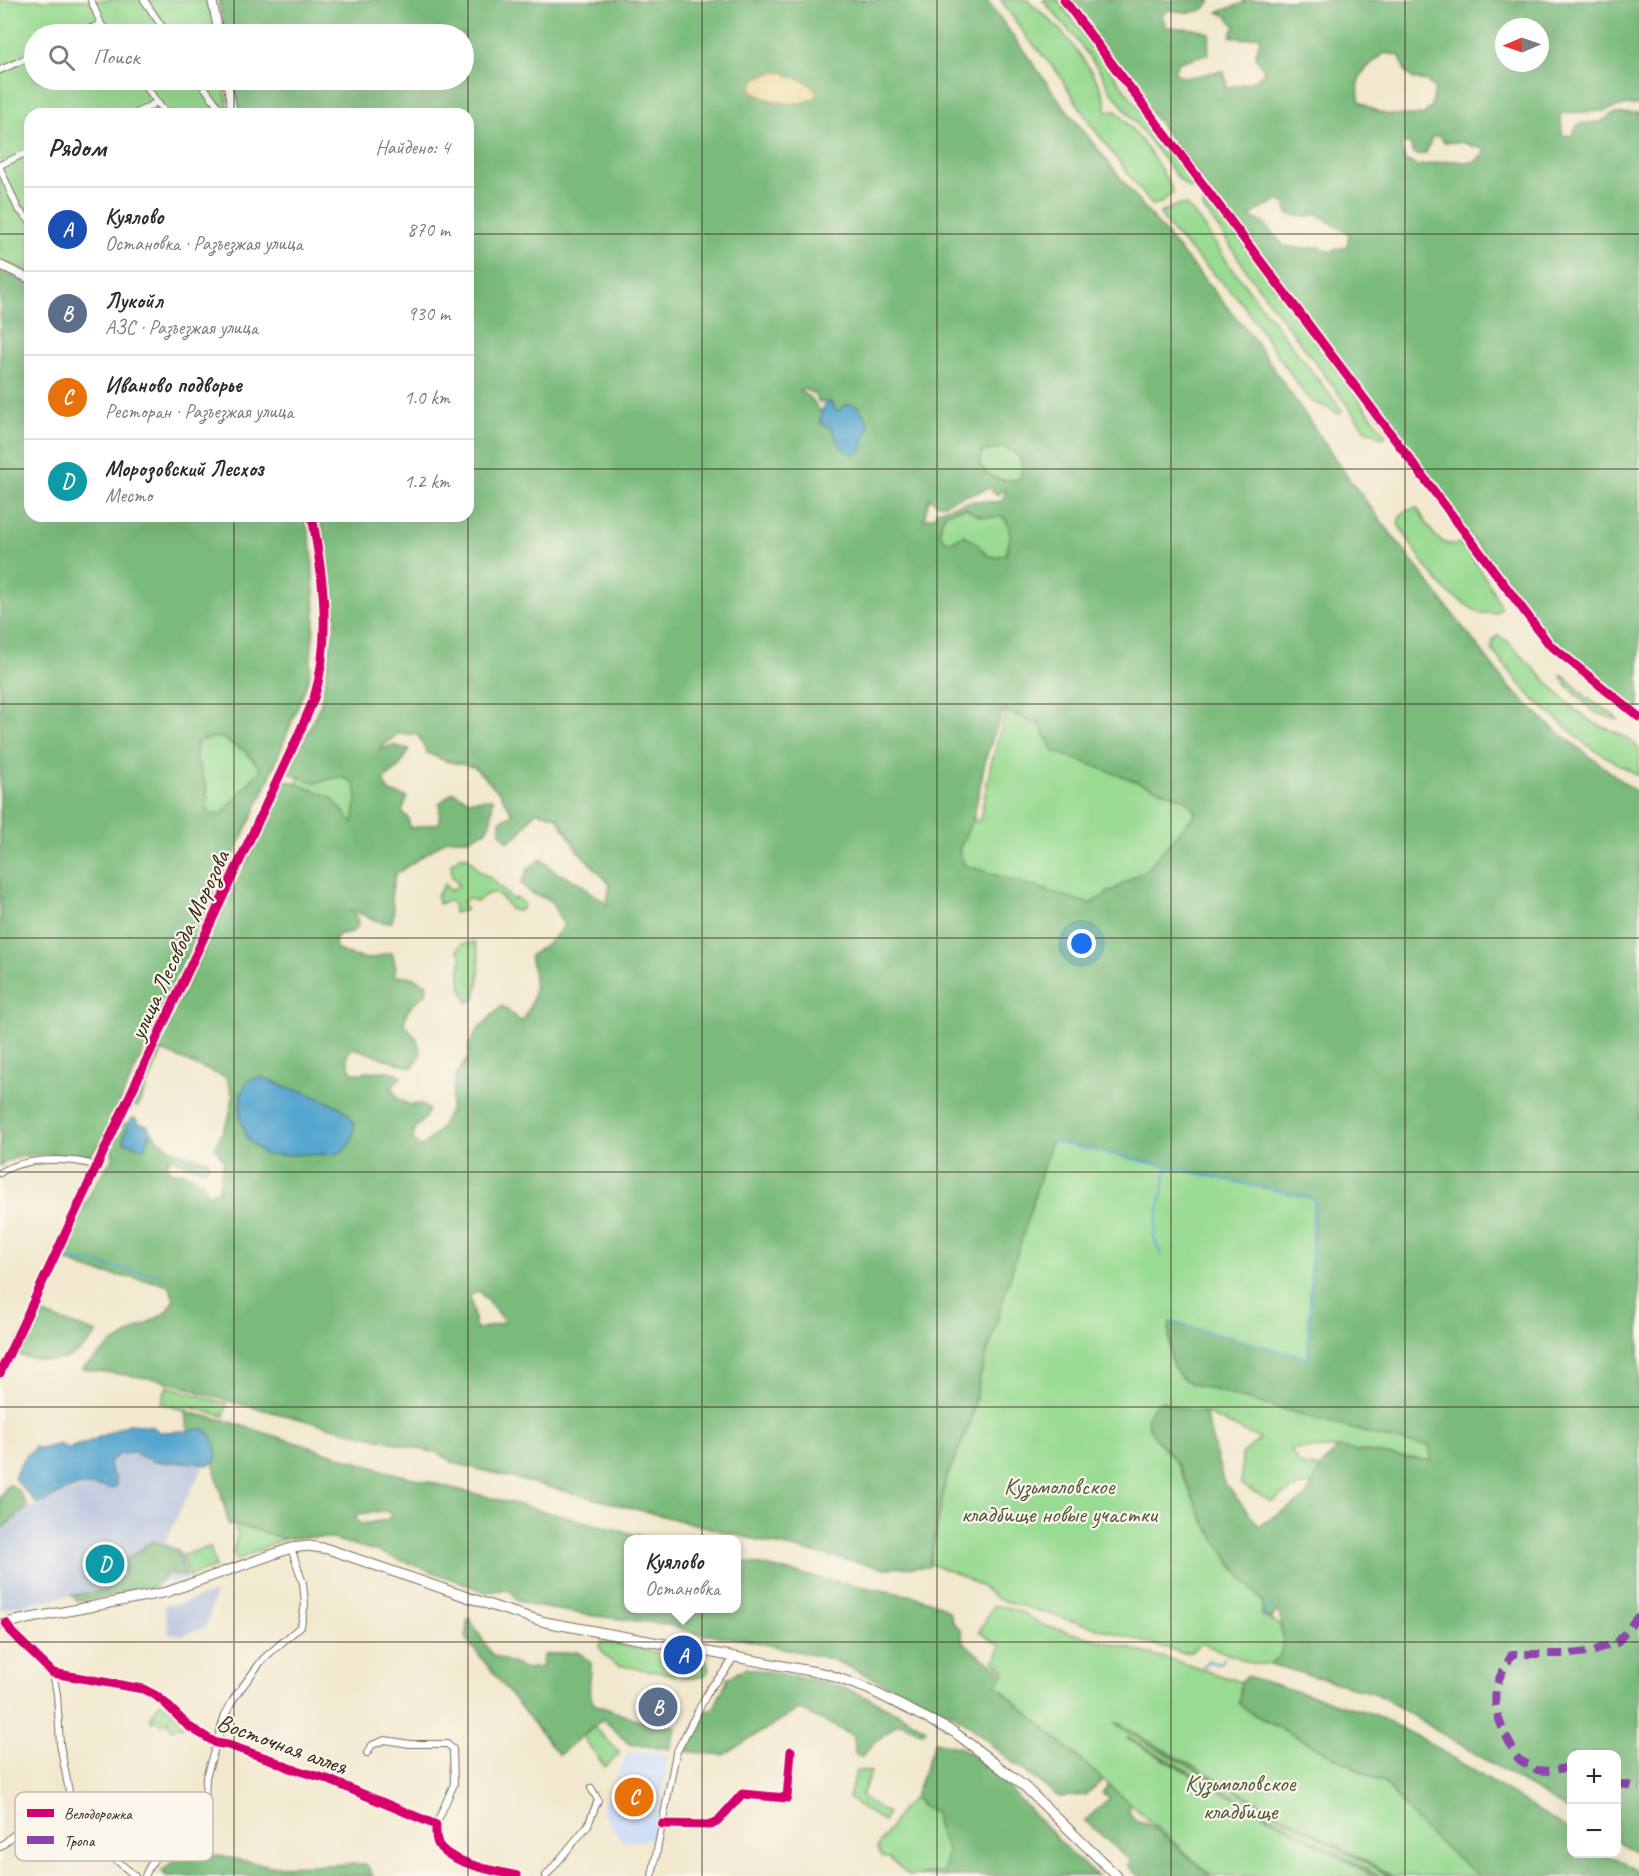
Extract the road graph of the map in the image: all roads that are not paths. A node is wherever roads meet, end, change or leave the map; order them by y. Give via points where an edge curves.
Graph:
1 (91, 0) edge
2 (144, 0) edge
3 (213, 0) edge
4 (1064, 0) edge
5 (101, 24) edge
6 (160, 24) edge
7 (217, 24) edge
8 (24, 59) edge
9 (0, 70) edge
10 (149, 90) edge
11 (206, 90) edge
12 (229, 90) edge
13 (158, 102) junction
14 (146, 108) edge
15 (162, 108) edge
16 (220, 108) edge
17 (232, 108) edge
18 (24, 154) edge
19 (0, 166) edge
20 (24, 215) edge
21 (0, 265) edge
22 (24, 276) edge
23 (313, 522) edge
24 (1639, 717) edge
25 (97, 1166) junction
26 (0, 1173) edge
27 (1, 1368) edge
28 (291, 1548) junction
29 (3, 1624) edge
30 (734, 1657) junction
31 (53, 1673) junction
32 (216, 1743) junction
33 (791, 1751) dead end
34 (368, 1753) dead end
35 (591, 1788) dead end
36 (69, 1792) edge
37 (205, 1792) edge
38 (662, 1824) junction
39 (436, 1825) junction
40 (15, 1834) edge
41 (0, 1847) edge
42 (117, 1861) edge
43 (154, 1861) edge
44 (135, 1876) edge
45 (145, 1876) edge
46 (517, 1876) edge
47 (546, 1876) edge
48 (652, 1876) edge
49 (1117, 1876) edge

1 - 5 street
2 - 6 street
3 - 7 street
4 - 24 street via 1540,633 1561,655
8 - 9 street
10 - 13 street
11 - 16 street
12 - 17 street
13 - 14 street
13 - 15 street
18 - 19 street
19 - 20 street
21 - 22 street
23 - 25 street, улица Лесовода Морозова via 325,610 314,698
25 - 26 street via 74,1161 28,1162
25 - 27 street, улица Лесовода Морозова
28 - 29 main road via 167,1592
28 - 30 main road via 309,1546 340,1552 545,1622
28 - 32 street via 303,1583 301,1626 263,1659 244,1683 225,1716
29 - 31 street
30 - 38 street via 710,1688 676,1751
30 - 49 main road via 827,1674 868,1689 954,1732 1025,1787
31 - 32 street, Восточная аллея via 143,1689
31 - 36 street
32 - 37 street
32 - 39 street, Восточная аллея via 327,1779
33 - 38 street via 787,1798 742,1794 711,1825
34 - 39 street via 372,1745 385,1740 447,1744 453,1749 454,1784
35 - 47 street via 598,1800 588,1825
38 - 48 street
39 - 46 street via 436,1839 446,1852 476,1866
40 - 41 street
42 - 44 street
43 - 45 street

